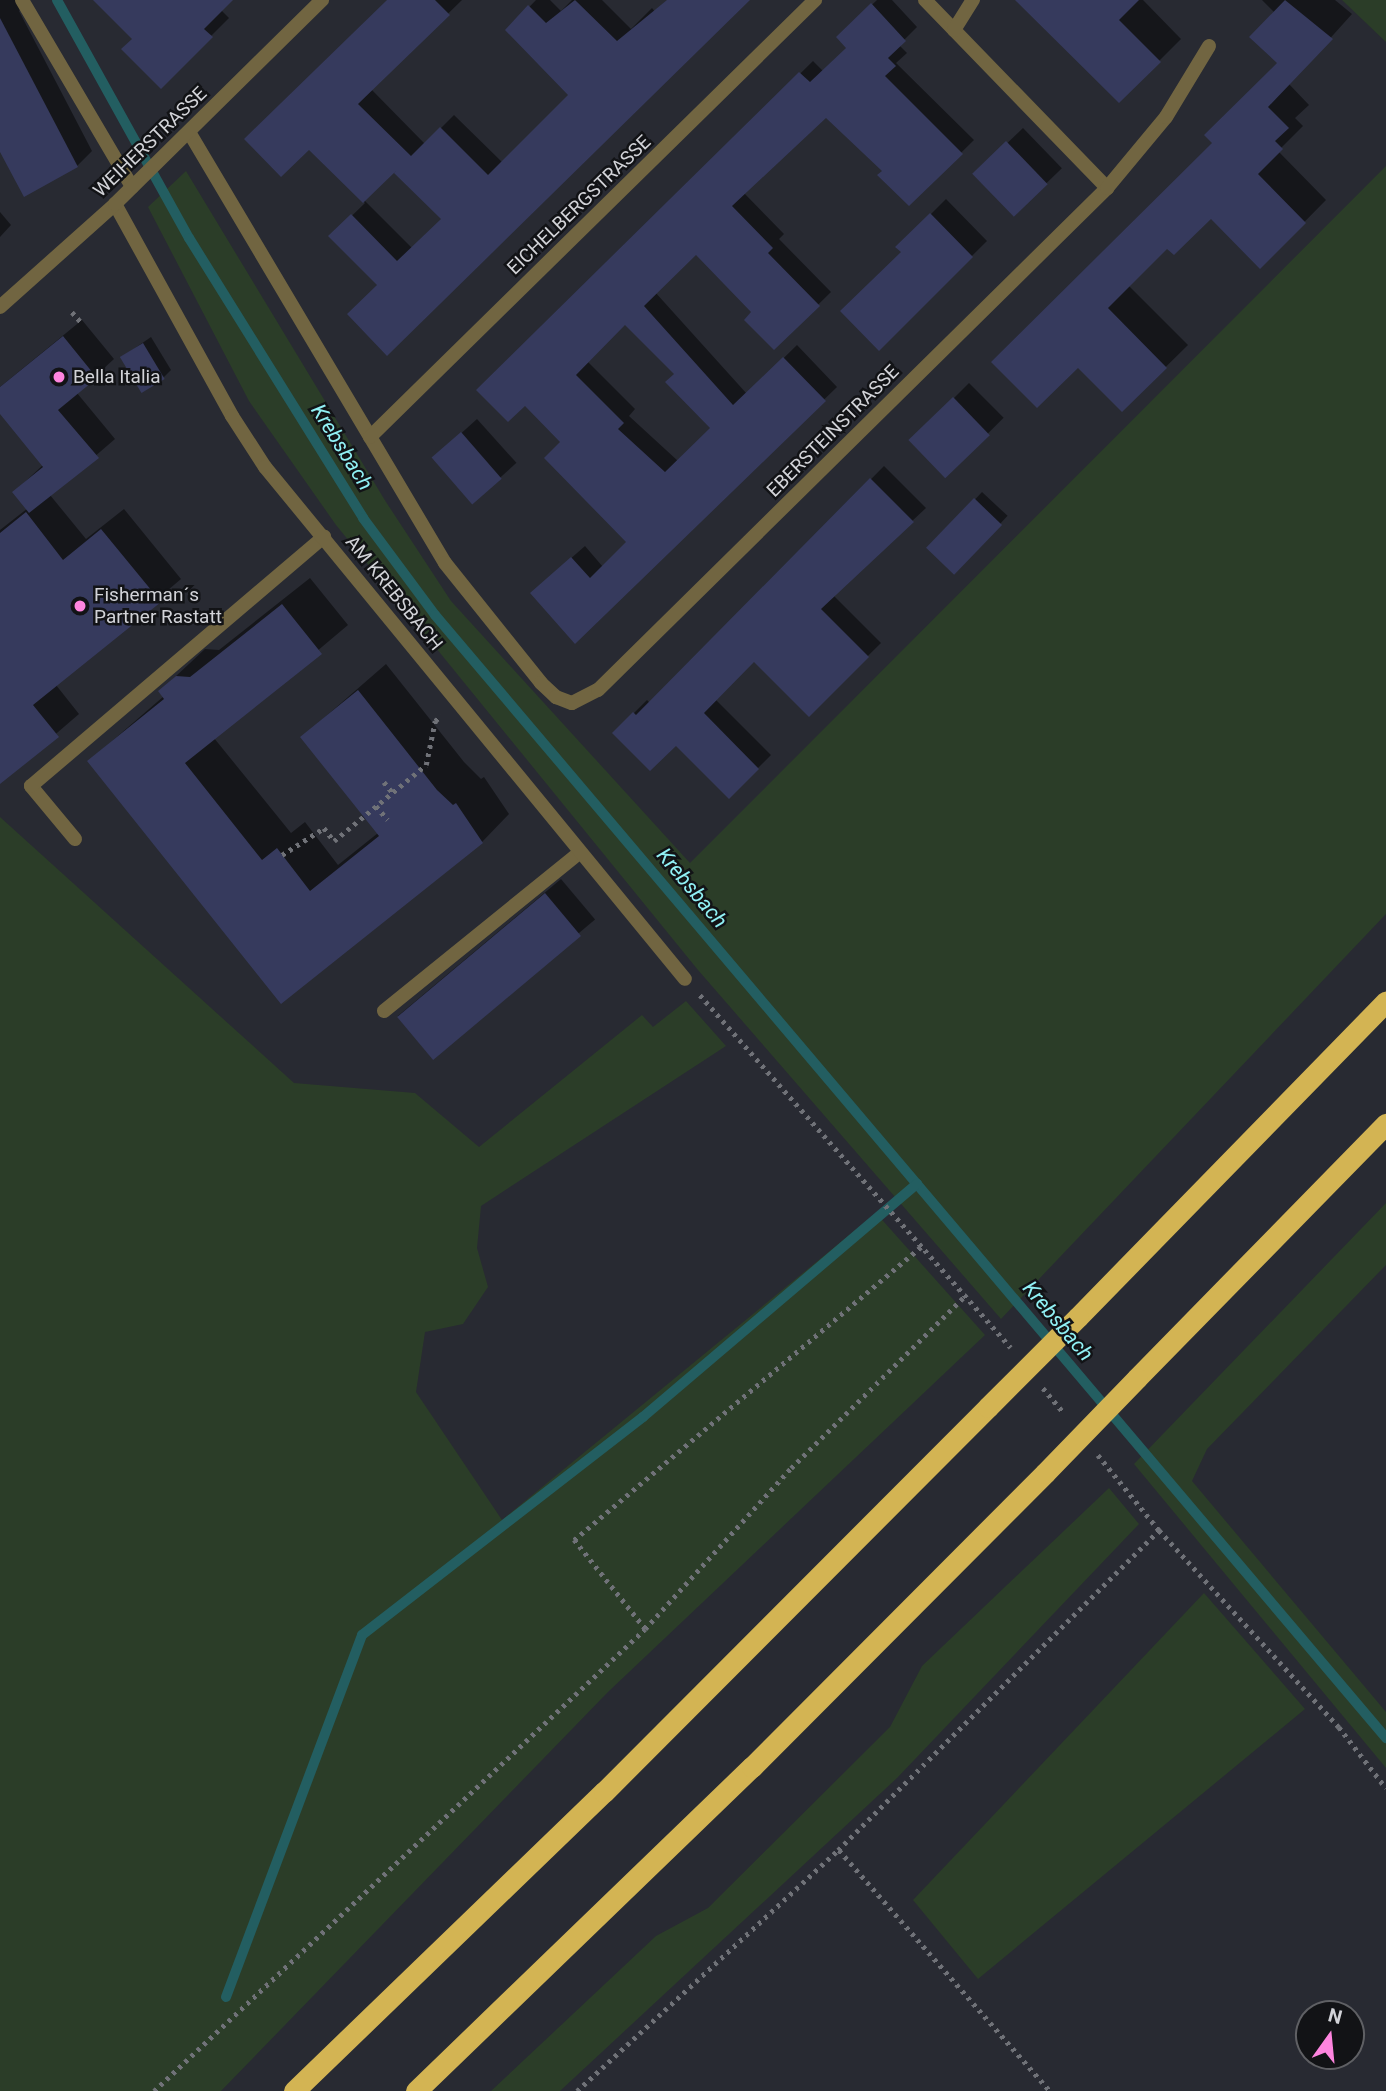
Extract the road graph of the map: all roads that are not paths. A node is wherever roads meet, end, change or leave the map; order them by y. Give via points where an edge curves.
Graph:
1 (22, 0) edge
2 (322, 0) edge
3 (815, 0) edge
4 (925, 0) edge
5 (973, 0) edge
6 (954, 30) junction
7 (1209, 47) dead end
8 (189, 132) junction
9 (135, 184) junction
10 (1107, 188) junction
11 (115, 204) junction
12 (0, 307) edge
13 (370, 437) junction
14 (324, 537) junction
15 (75, 839) dead end
16 (580, 852) junction
17 (685, 979) road end
18 (1386, 1001) edge
19 (384, 1011) dead end
20 (1386, 1124) edge
21 (294, 2091) edge
22 (416, 2091) edge

1 - 9 street
2 - 8 street, WEIHERSTRASSE
3 - 13 street, EICHELBERGSTRASSE
4 - 6 street
5 - 6 street
6 - 10 street
7 - 10 street, EBERSTEINSTRASSE via 1166,117
8 - 9 street, WEIHERSTRASSE
8 - 13 street
9 - 11 street, WEIHERSTRASSE
10 - 13 street, EBERSTEINSTRASSE via 585,699 572,703 556,697 473,600 445,563
11 - 12 street, WEIHERSTRASSE
11 - 14 street, AM KREBSBACH via 232,416 265,467
14 - 15 street via 30,786
14 - 16 street, AM KREBSBACH
16 - 17 street, AM KREBSBACH
16 - 19 street
18 - 21 highway, bridge via 614,1782
20 - 22 highway, bridge via 752,1767

